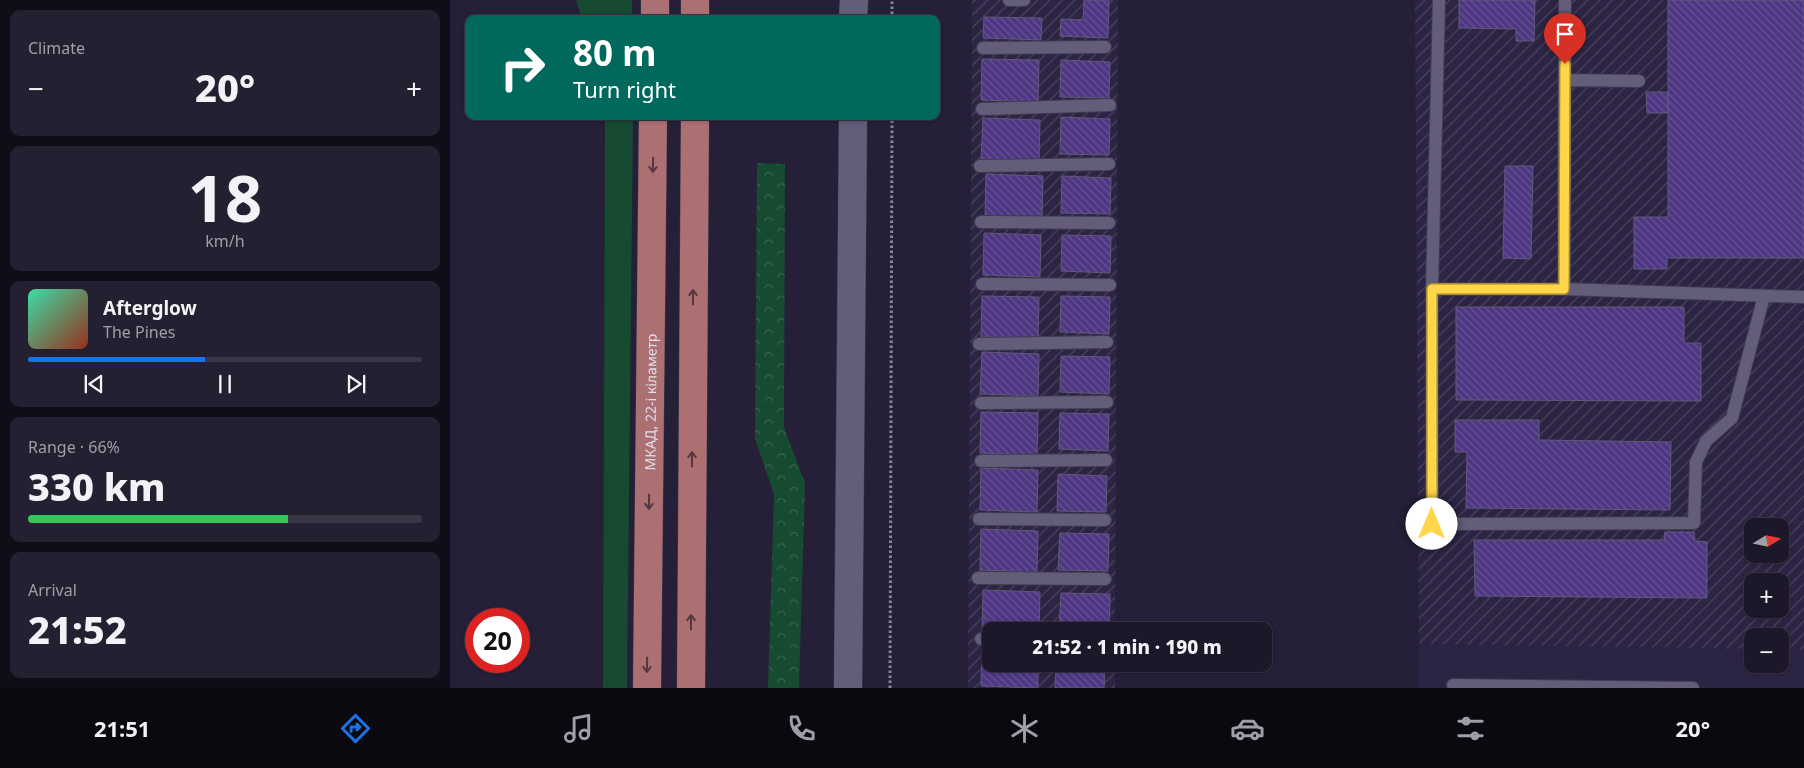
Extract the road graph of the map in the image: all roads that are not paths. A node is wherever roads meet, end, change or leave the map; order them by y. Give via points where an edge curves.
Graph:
1 (655, 0) edge
2 (695, 0) edge
3 (854, 0) edge
4 (1009, 0) edge
5 (1024, 0) edge
6 (1439, 0) edge
7 (1565, 0) edge
8 (654, 15) edge
9 (695, 15) edge
10 (853, 15) edge
11 (1105, 47) dead end
12 (983, 48) dead end
13 (1565, 80) junction
14 (1639, 81) dead end
15 (1110, 105) dead end
16 (982, 109) dead end
17 (653, 120) edge
18 (695, 120) edge
19 (853, 120) edge
20 (1109, 164) dead end
21 (980, 166) dead end
22 (981, 222) dead end
23 (1109, 223) dead end
24 (982, 284) dead end
25 (1110, 285) dead end
26 (1432, 289) junction
27 (1564, 289) junction
28 (1764, 296) junction
29 (1804, 297) edge
30 (1107, 342) dead end
31 (979, 344) dead end
32 (1107, 402) dead end
33 (981, 403) dead end
34 (1106, 460) dead end
35 (981, 461) dead end
36 (979, 519) dead end
37 (1105, 520) dead end
38 (978, 578) dead end
39 (1105, 579) dead end
40 (1453, 685) dead end
41 (646, 688) edge
42 (691, 688) edge
43 (848, 688) edge
44 (1693, 688) edge

1 - 8 highway
2 - 9 highway
3 - 10 street
4 - 5 lane
6 - 26 lane
7 - 13 lane
11 - 12 lane
13 - 14 lane
13 - 27 lane
15 - 16 lane
17 -> 41 highway, МКАД, 22-і кіламетр
42 -> 18 highway
19 - 43 street
20 - 21 lane
22 - 23 lane
24 - 25 lane
26 - 27 lane
26 - 28 lane via 1432,524 1694,523 1696,462 1706,441 1732,418
27 - 28 lane
28 - 29 lane
30 - 31 lane
32 - 33 lane
34 - 35 lane
36 - 37 lane
38 - 39 lane
40 - 44 lane

